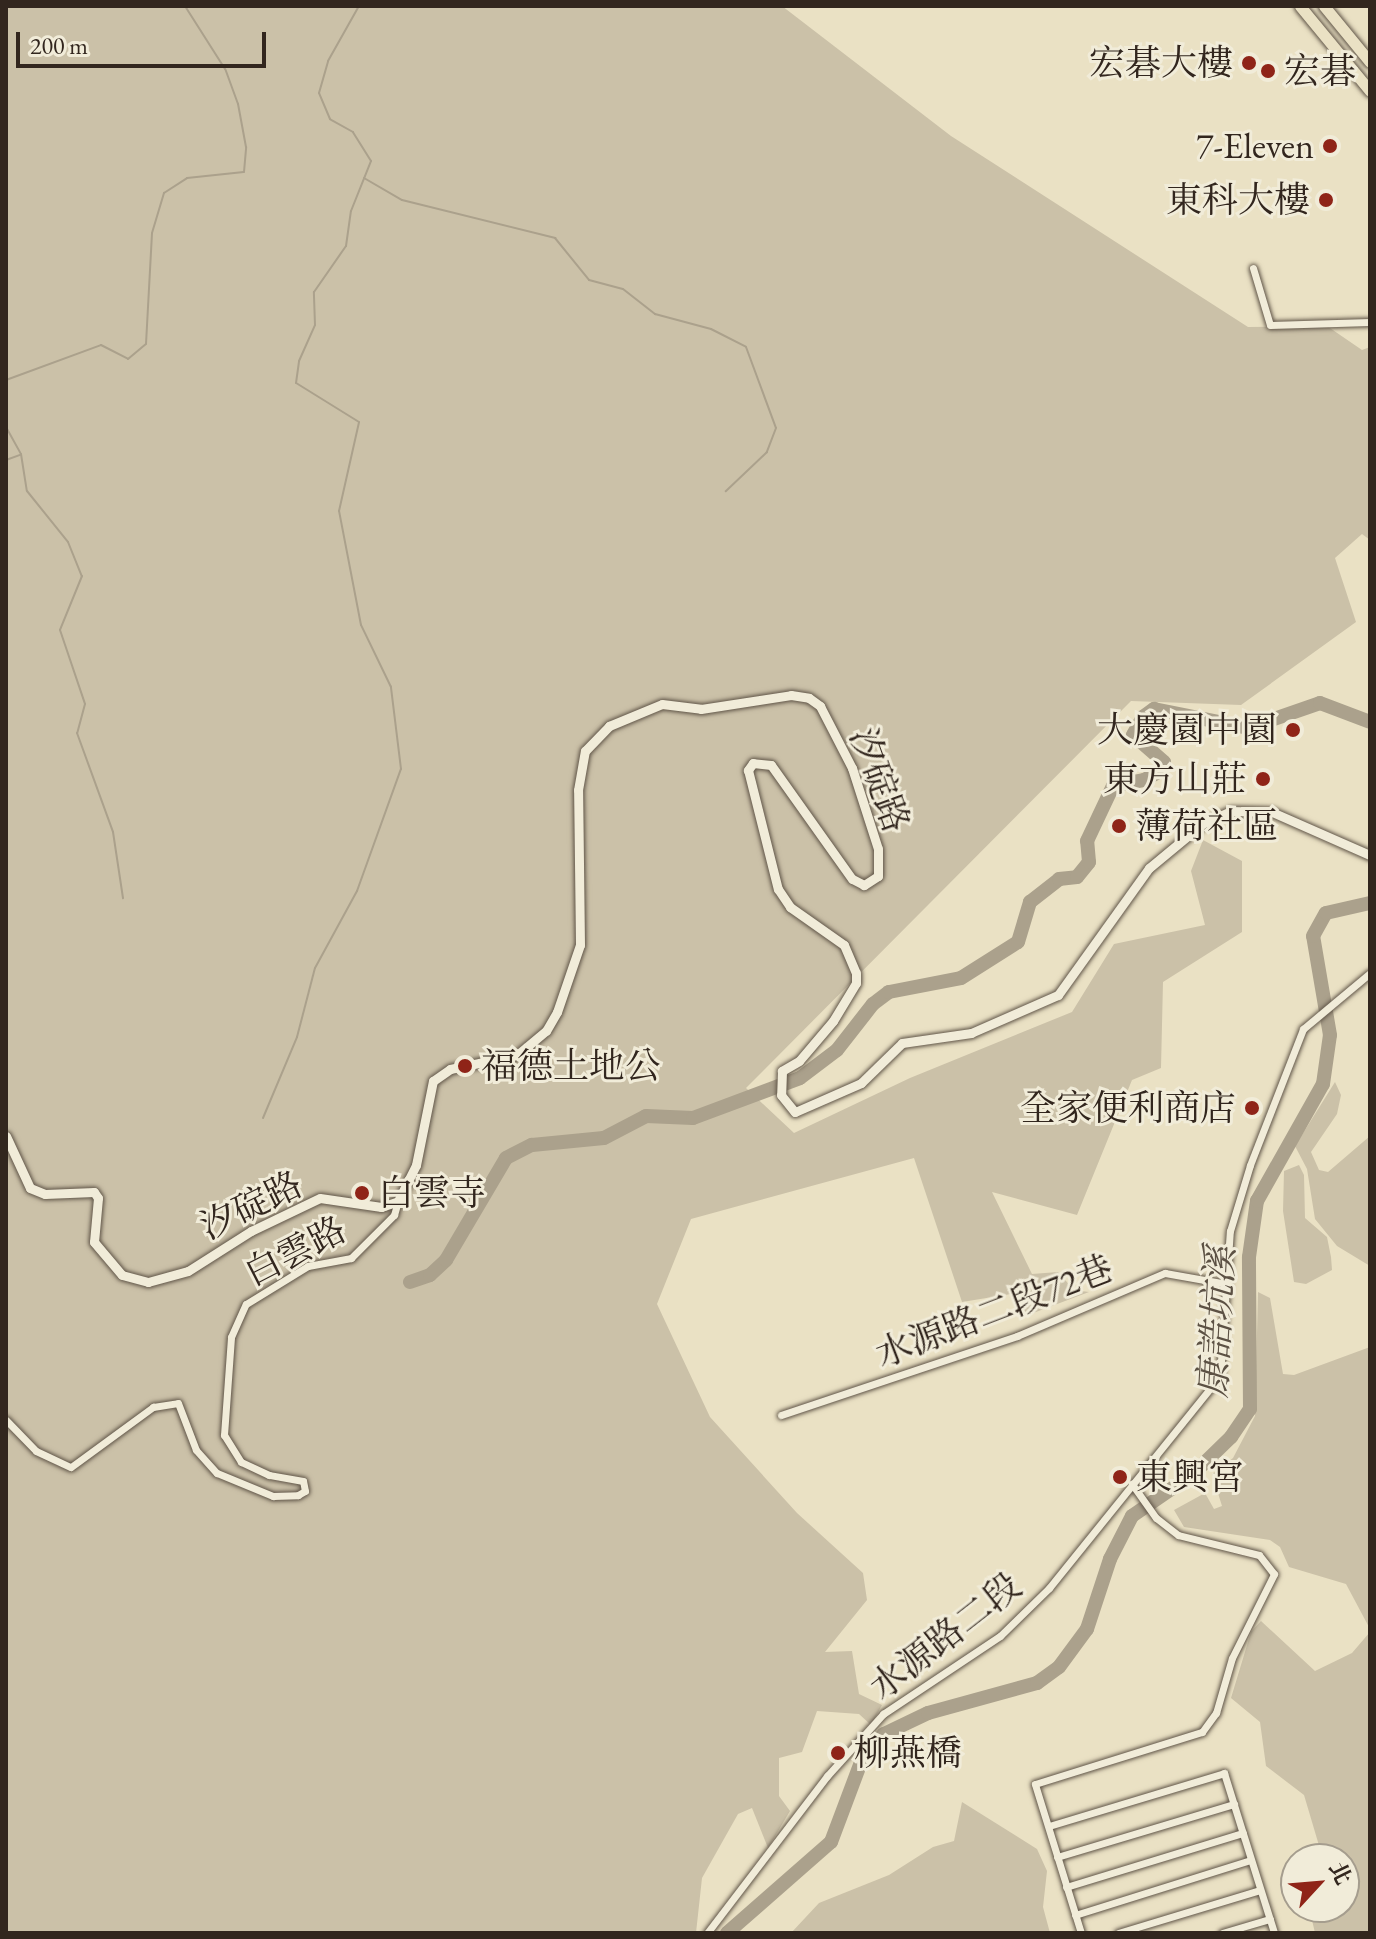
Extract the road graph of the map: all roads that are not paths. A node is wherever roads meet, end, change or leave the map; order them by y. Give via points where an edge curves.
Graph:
1 (1300, 6) edge
2 (1324, 6) edge
3 (1370, 62) edge
4 (1370, 91) edge
5 (1253, 268) dead end
6 (1370, 322) edge
7 (1370, 855) edge
8 (1370, 973) edge
9 (6, 1136) edge
10 (398, 1201) junction
11 (1227, 1284) junction
12 (781, 1415) dead end
13 (6, 1420) edge
14 (1135, 1488) junction
15 (1234, 1804) junction
16 (1049, 1826) junction
17 (1243, 1833) junction
18 (1057, 1857) junction
19 (1251, 1860) junction
20 (1066, 1887) junction
21 (1260, 1890) junction
22 (1075, 1915) junction
23 (1270, 1919) junction
24 (707, 1933) edge
25 (1081, 1933) edge
26 (1118, 1933) edge
27 (1222, 1933) edge
28 (1274, 1933) edge

1 - 4 main road
2 - 3 main road
5 - 6 street via 1270,325
7 - 10 street, 汐碇路 via 1272,812 1231,811 1202,824 1149,868 1058,995 971,1033 902,1043 861,1083 800,1111 781,1095 781,1077 833,1021 856,983 856,973 844,945 790,907 778,889 748,770 753,763 771,765 852,879 864,885 878,876 878,849 852,768 820,706 809,698 791,695 701,709 662,704 609,726 585,751 578,790 580,945 557,1012 546,1031 517,1055 450,1069 433,1081 416,1165
8 - 11 street, 水源路二段 via 1303,1029 1237,1202
9 - 10 street, 汐碇路 via 30,1188 45,1194 94,1192 94,1242 122,1275 148,1282 188,1271 251,1231 320,1198 381,1207
10 - 13 street, 白雲路 via 394,1215 351,1258 308,1266 246,1304 231,1337 224,1435 241,1462 269,1475 303,1481 305,1491 298,1495 273,1496 217,1473 196,1450 184,1410 170,1401 132,1421 89,1459 71,1467 36,1451
11 - 12 street, 水源路二段72巷 via 1165,1273 1017,1336
11 - 14 street, 水源路二段 via 1220,1376
14 - 16 street via 1156,1518 1196,1542 1259,1555 1274,1574 1232,1658 1216,1713 1202,1732 1035,1784
14 - 24 street, 水源路二段 via 1007,1630 883,1714 827,1776
15 - 16 street via 1224,1773
15 - 17 street
15 - 18 street
16 - 18 street
17 - 19 street
17 - 20 street
18 - 20 street
19 - 21 street
19 - 22 street
20 - 22 street
21 - 23 street
21 - 26 street
22 - 25 street
23 - 27 street
23 - 28 street

